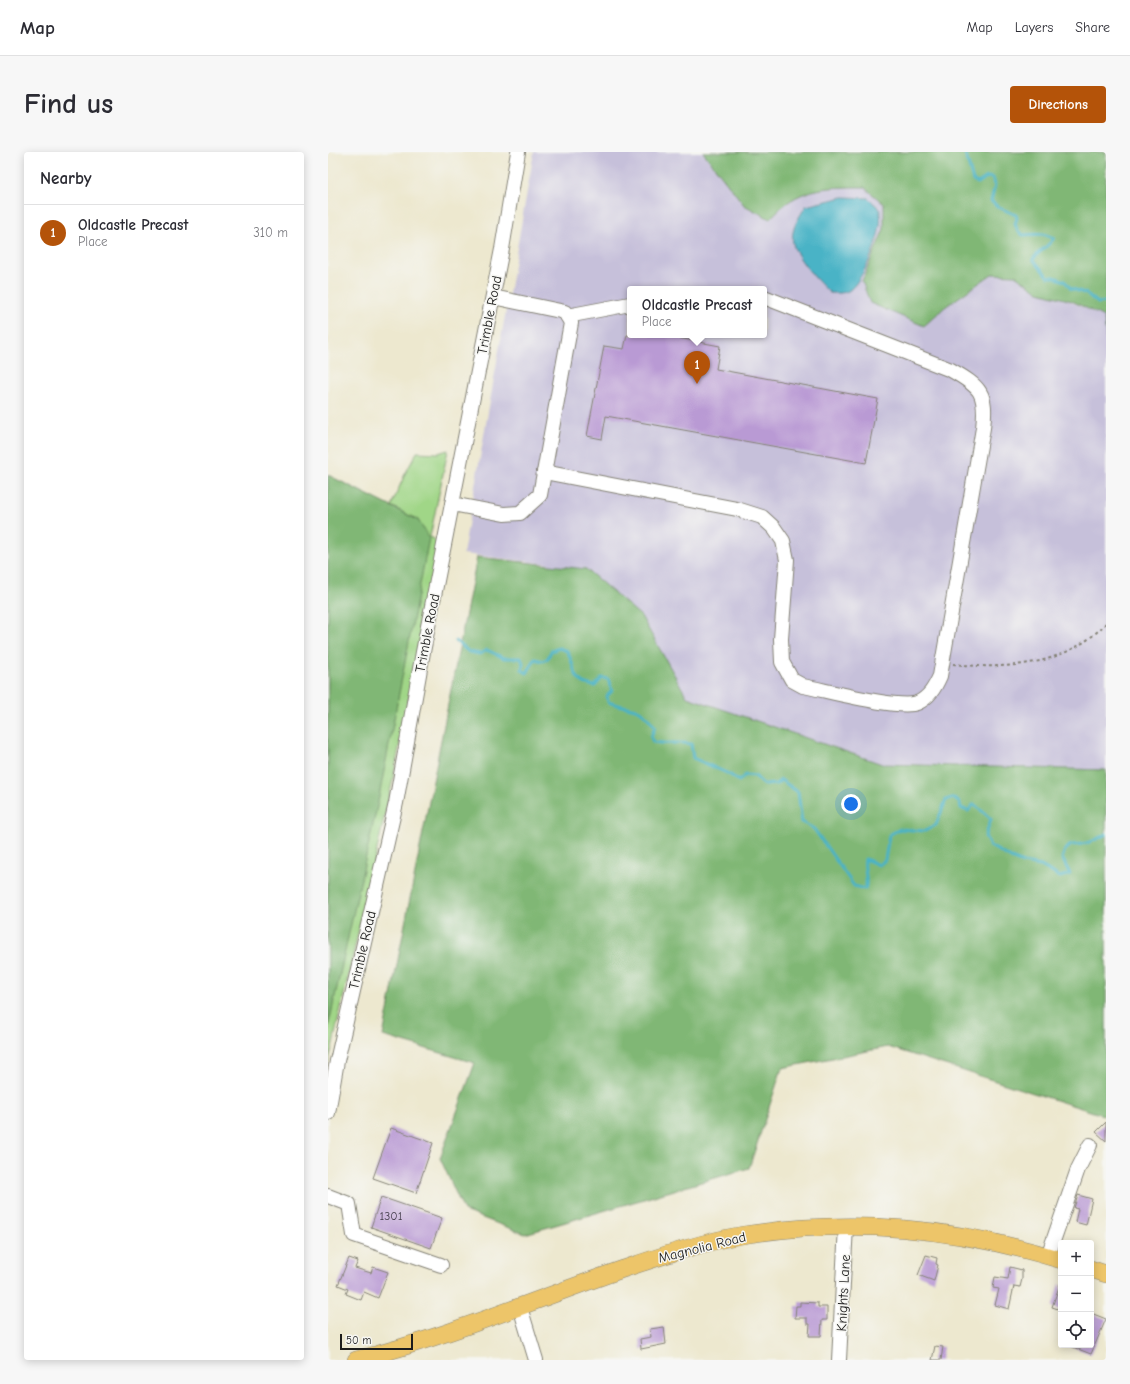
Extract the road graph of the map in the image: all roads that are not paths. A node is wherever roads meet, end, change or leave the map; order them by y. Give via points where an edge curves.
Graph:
1 (518, 152) edge
2 (492, 297) junction
3 (767, 298) edge
4 (627, 305) edge
5 (567, 316) junction
6 (544, 472) junction
7 (452, 504) junction
8 (328, 1113) edge
9 (1090, 1145) dead end
10 (328, 1196) edge
11 (846, 1226) junction
12 (1055, 1258) edge
13 (442, 1265) dead end
14 (1094, 1270) edge
15 (1106, 1274) edge
16 (520, 1307) junction
17 (356, 1360) edge
18 (536, 1360) edge
19 (839, 1360) edge

1 - 2 street, Trimble Road
2 - 5 street via 556,309 565,312
2 - 7 street, Trimble Road
3 - 6 street via 951,370 971,382 984,399 986,409 983,428 940,676 934,689 925,699 916,704 900,706 803,686 792,680 782,662 781,639 787,560 783,541 762,516
4 - 5 street
5 - 6 street via 571,323
6 - 7 street via 540,495 520,513 504,514
7 - 8 street, Trimble Road via 396,803 337,1061
9 - 12 street via 1078,1169
10 - 13 street via 349,1204 354,1235
11 - 12 main road, Magnolia Road via 936,1231 986,1239
11 - 16 main road, Magnolia Road via 742,1235 664,1255
11 - 19 street, Knights Lane
14 - 15 main road
16 - 17 main road, Magnolia Road via 476,1324
16 - 18 street

